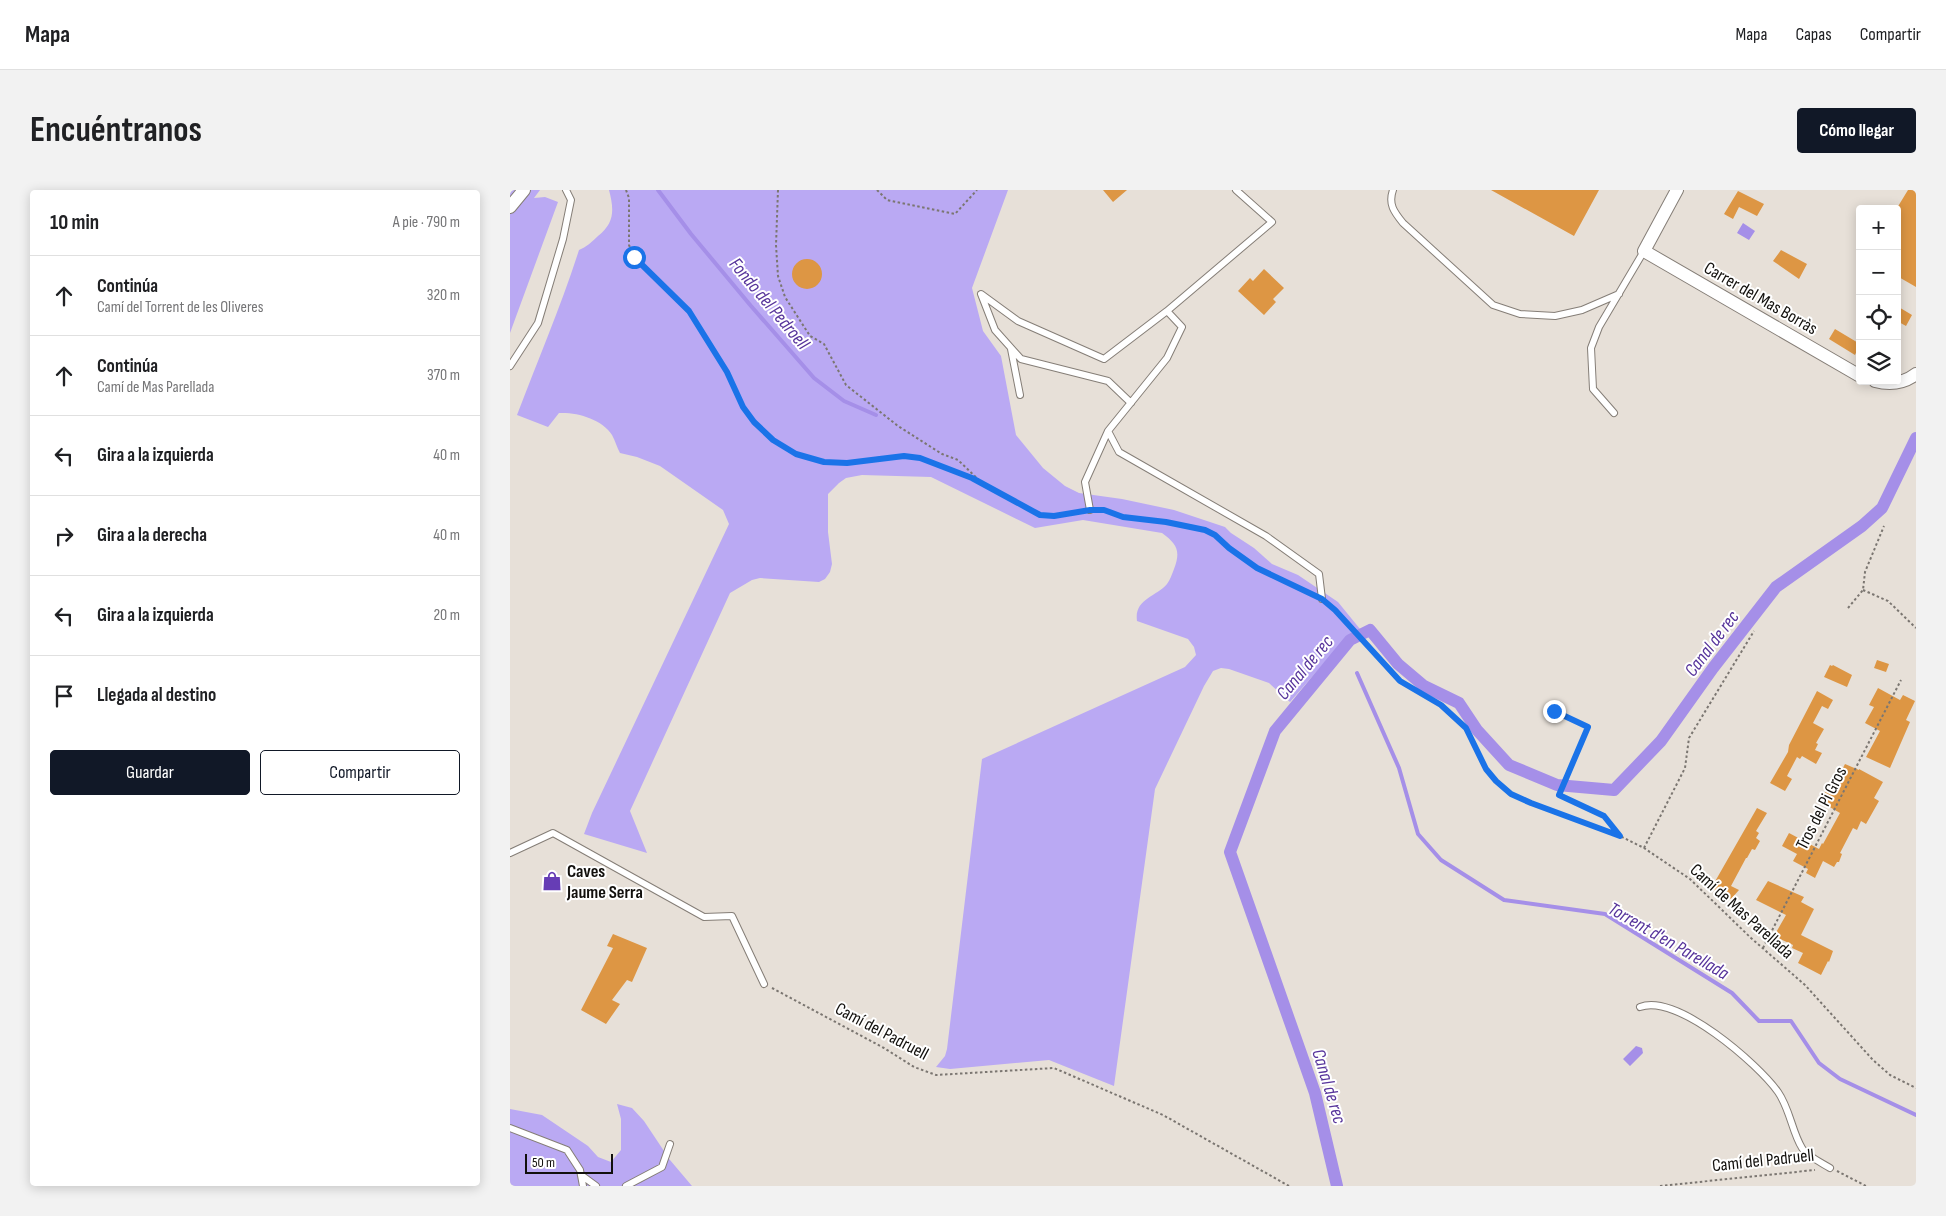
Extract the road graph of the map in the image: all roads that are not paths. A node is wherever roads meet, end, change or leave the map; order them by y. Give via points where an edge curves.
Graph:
1 (524, 190) edge
2 (566, 190) edge
3 (1236, 190) edge
4 (1393, 190) edge
5 (1677, 190) edge
6 (510, 207) edge
7 (1644, 250) junction
8 (1619, 294) junction
9 (1167, 311) junction
10 (1011, 347) junction
11 (510, 366) edge
12 (1856, 374) edge
13 (1916, 374) edge
14 (1901, 382) edge
15 (1020, 395) dead end
16 (1131, 404) junction
17 (1614, 413) dead end
18 (1108, 431) junction
19 (1090, 510) road end
20 (1322, 599) road end
21 (510, 854) edge
22 (764, 984) road end
23 (1640, 1007) dead end
24 (510, 1128) edge
25 (670, 1144) dead end
26 (1830, 1168) road end
27 (581, 1175) junction
28 (583, 1186) edge
29 (596, 1186) edge
30 (626, 1186) edge

1 - 6 street
2 - 11 lane via 571,200 563,239 538,323
3 - 9 lane via 1272,222
4 - 8 lane via 1390,197 1392,210 1403,223 1493,305 1520,314 1555,316 1582,310
5 - 7 street
7 - 8 lane
7 - 12 street, Carrer del Mas Borràs
8 - 17 lane via 1591,348 1594,389
9 - 10 lane via 1104,359 1018,321 981,294 995,330
9 - 16 lane via 1182,327 1167,358
10 - 15 lane
10 - 16 lane via 1022,359 1108,381
13 - 14 street
16 - 18 lane
18 - 19 lane via 1085,482
18 - 20 lane via 1119,452 1266,536 1319,574
21 - 22 lane via 554,833 704,917 732,916
23 - 26 lane via 1648,1004 1678,1011 1718,1034 1779,1093 1803,1150
24 - 27 lane via 567,1150
25 - 30 lane via 662,1167
27 - 28 lane
27 - 29 lane

